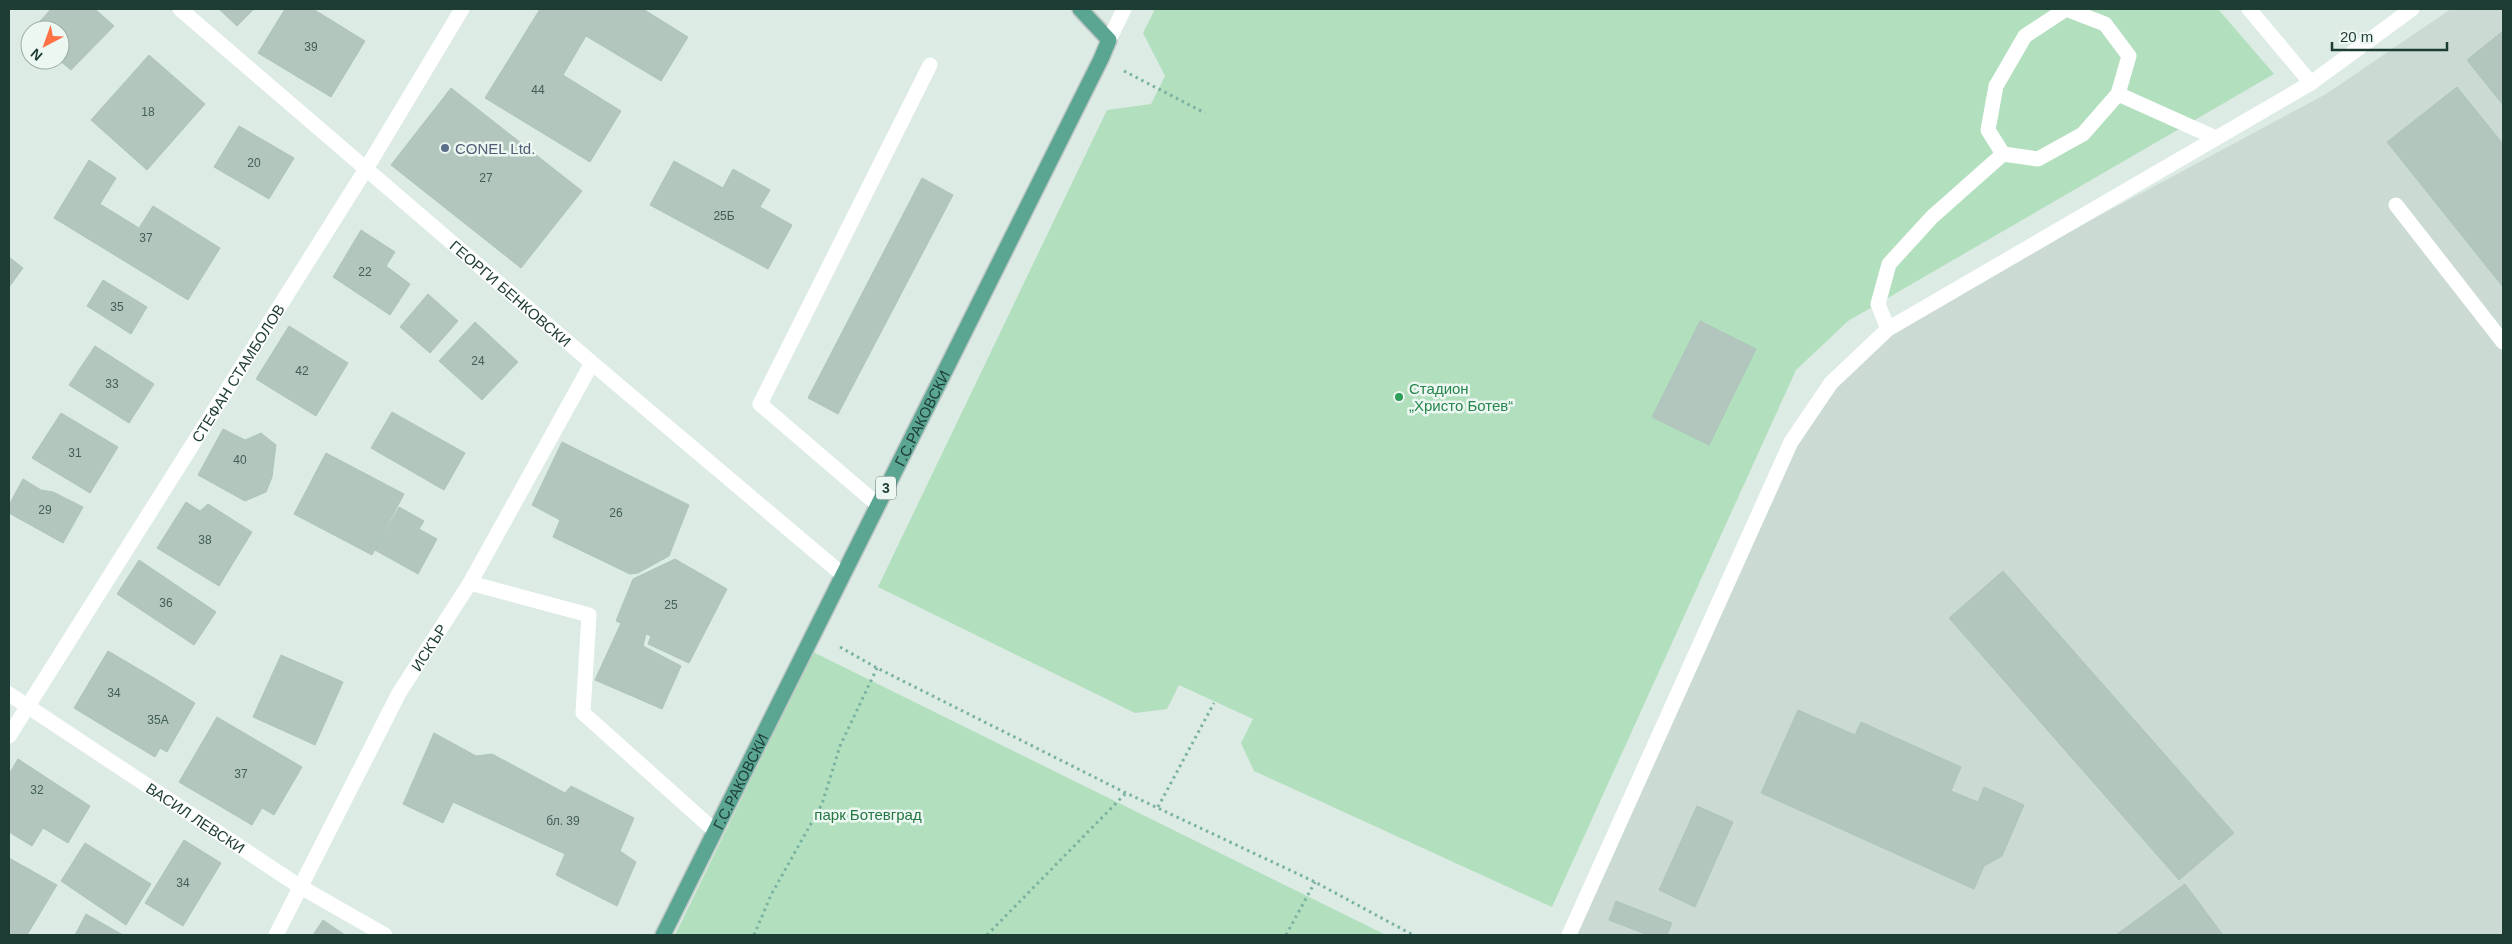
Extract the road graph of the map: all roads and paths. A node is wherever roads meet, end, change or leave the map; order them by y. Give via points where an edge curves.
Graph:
1 (180, 9) edge
2 (462, 9) edge
3 (1080, 9) edge
4 (1124, 9) edge
5 (2248, 9) edge
6 (2412, 9) edge
7 (1109, 40) junction
8 (1101, 60) junction
9 (930, 65) dead end
10 (2311, 83) junction
11 (2118, 94) junction
12 (1205, 113) dead end
13 (2216, 138) junction
14 (2003, 154) junction
15 (366, 169) junction
16 (2396, 205) dead end
17 (1888, 329) junction
18 (2503, 342) edge
19 (592, 363) junction
20 (878, 505) junction
21 (843, 575) junction
22 (470, 583) junction
23 (837, 654) dead end
24 (876, 668) junction
25 (9, 694) edge
26 (1214, 703) dead end
27 (27, 706) junction
28 (9, 736) edge
29 (1126, 793) junction
30 (1158, 807) junction
31 (715, 831) junction
32 (1315, 882) junction
33 (299, 886) junction
34 (276, 935) edge
35 (385, 935) edge
36 (663, 935) edge
37 (754, 935) edge
38 (987, 935) edge
39 (1286, 935) edge
40 (1413, 935) edge
41 (1569, 935) edge

1 - 15 street, ГЕОРГИ БЕНКОВСКИ
2 - 15 street, СТЕФАН СТАМБОЛОВ
3 - 7 main road
4 - 7 street, Г.С.РАКОВСКИ
5 - 10 street
6 - 10 street
7 - 8 main road, Г.С.РАКОВСКИ / 3
8 - 12 path
8 - 20 main road, Г.С.РАКОВСКИ / 3
9 - 20 street via 760,404
10 - 13 street
11 - 13 street
11 - 14 street via 2083,134 2038,159
11 - 14 street via 2129,56 2105,24 2066,9 2025,36 1996,86 1988,130
13 - 17 street
14 - 17 street via 1932,217 1889,264 1878,304
15 - 19 street, ГЕОРГИ БЕНКОВСКИ
15 - 27 street, СТЕФАН СТАМБОЛОВ
16 - 18 street
17 - 41 street via 1831,383 1790,442
19 - 21 street, ГЕОРГИ БЕНКОВСКИ
19 - 22 street, ИСКЪР
20 - 21 main road, Г.С.РАКОВСКИ / 3
21 - 31 main road, Г.С.РАКОВСКИ / 3
22 - 31 street via 590,615 583,713
22 - 33 street, ИСКЪР via 398,693
23 - 24 path via 841,645
24 - 29 path
24 - 37 path via 840,746 822,804 771,895
25 - 27 street, ВАСИЛ ЛЕВСКИ
26 - 30 path
27 - 28 street, СТЕФАН СТАМБОЛОВ
27 - 33 street, ВАСИЛ ЛЕВСКИ
29 - 30 path
29 - 38 path
30 - 32 path
31 - 36 main road, Г.С.РАКОВСКИ / 3
32 - 39 path
32 - 40 path
33 - 34 street, ИСКЪР
33 - 35 street, ВАСИЛ ЛЕВСКИ

